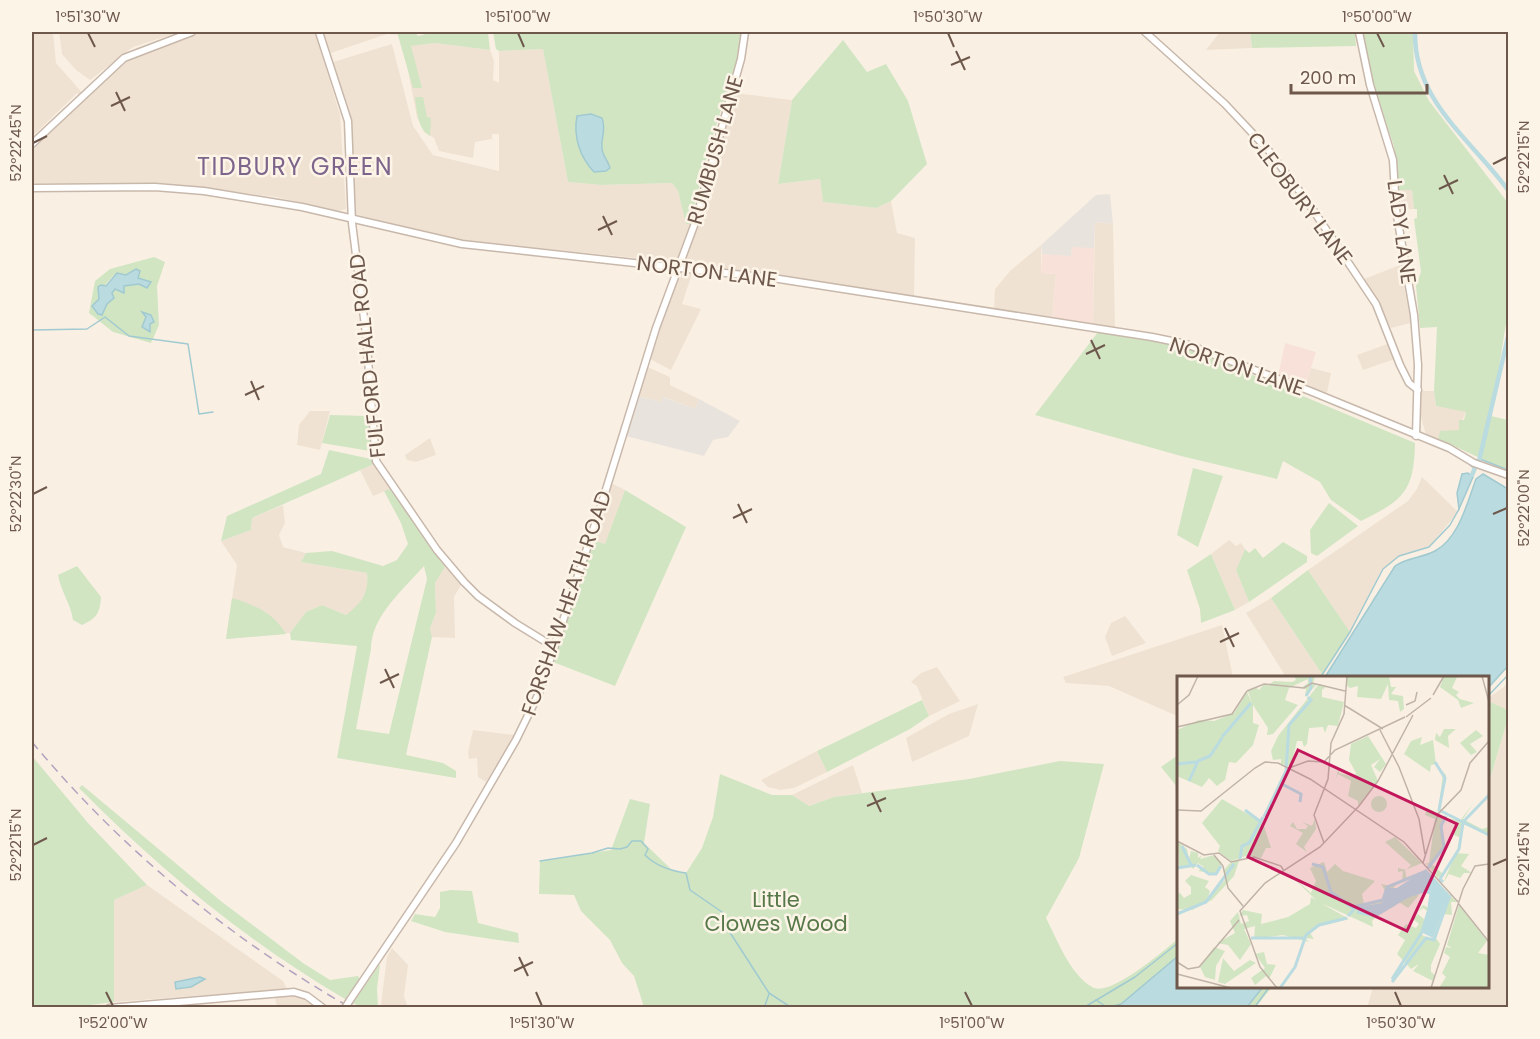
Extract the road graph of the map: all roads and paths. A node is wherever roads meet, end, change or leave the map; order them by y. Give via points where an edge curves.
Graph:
1 (192, 32) edge
2 (319, 32) edge
3 (745, 32) edge
4 (1145, 32) edge
5 (1359, 32) edge
6 (32, 144) edge
7 (32, 188) edge
8 (352, 220) junction
9 (677, 266) junction
10 (1418, 390) junction
11 (1416, 436) junction
12 (1509, 474) edge
13 (554, 647) junction
14 (109, 1008) edge
15 (323, 1008) edge
16 (345, 1008) edge

1 - 6 street via 124,58
2 - 8 street, FULFORD HALL ROAD via 348,121
3 - 9 street, RUMBUSH LANE via 695,224
4 - 10 street, CLEOBURY LANE via 1225,104 1308,201 1376,304 1400,365
5 - 10 street, LADY LANE via 1393,160 1396,210 1414,315
7 - 8 street, NORTON LANE via 195,190 267,200
8 - 9 street, NORTON LANE via 494,249
8 - 13 street, FULFORD HALL ROAD via 376,461 437,550 464,582 478,596
9 - 11 street, NORTON LANE via 830,286 1186,344
9 - 13 street, FORSHAW HEATH ROAD
10 - 11 street, LADY LANE
11 - 12 street, NORTON LANE via 1449,448 1474,463
13 - 16 street, FORSHAW HEATH ROAD, bridge via 539,693 521,730 456,843
14 - 15 street via 294,992

